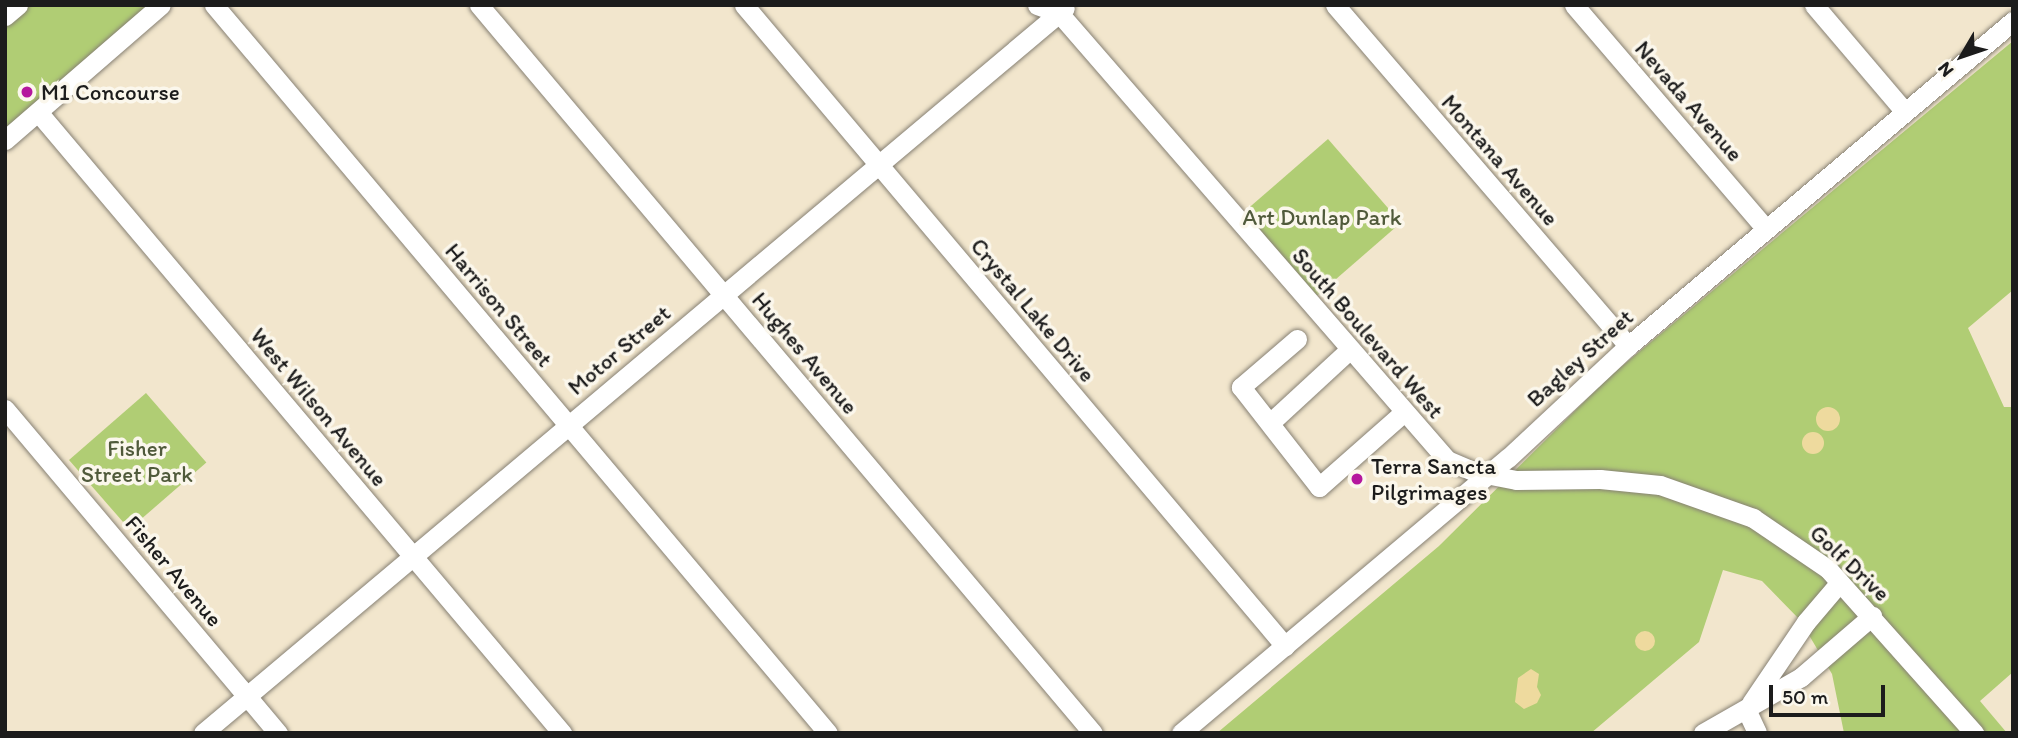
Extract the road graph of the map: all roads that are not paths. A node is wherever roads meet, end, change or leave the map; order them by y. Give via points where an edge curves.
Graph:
1 (18, 5) edge
2 (161, 5) edge
3 (214, 5) edge
4 (479, 5) edge
5 (744, 5) edge
6 (1037, 5) edge
7 (1335, 5) edge
8 (1574, 5) edge
9 (1814, 5) edge
10 (1062, 8) edge
11 (5, 16) edge
12 (2013, 21) edge
13 (38, 112) junction
14 (1905, 112) junction
15 (5, 140) edge
16 (878, 164) junction
17 (1766, 229) junction
18 (723, 294) junction
19 (1297, 340) dead end
20 (1628, 346) junction
21 (1349, 350) junction
22 (5, 409) edge
23 (1403, 413) junction
24 (1271, 422) junction
25 (568, 425) junction
26 (1488, 474) junction
27 (413, 556) junction
28 (1840, 582) junction
29 (1872, 616) junction
30 (1285, 646) junction
31 (247, 696) junction
32 (1746, 709) junction
33 (203, 733) edge
34 (278, 733) edge
35 (562, 733) edge
36 (828, 733) edge
37 (1093, 733) edge
38 (1181, 733) edge
39 (1703, 733) edge
40 (1757, 733) edge
41 (1974, 733) edge

1 - 11 street
2 - 13 street
3 - 25 street, Harrison Street
4 - 18 street, Hughes Avenue
5 - 16 street, Crystal Lake Drive
6 - 10 street, South Boulevard West
7 - 20 street, Montana Avenue
8 - 17 street, Nevada Avenue
9 - 14 street
10 - 16 street, Motor Street
10 - 21 street, South Boulevard West
12 - 14 street, Bagley Street
13 - 15 street
13 - 27 street, West Wilson Avenue
14 - 17 street, Bagley Street
16 - 18 street, Motor Street
16 - 30 street, Crystal Lake Drive
17 - 20 street, Bagley Street
18 - 25 street, Motor Street
18 - 37 street, Hughes Avenue
19 - 24 street via 1241,387
20 - 26 street, Bagley Street
21 - 23 street, South Boulevard West
21 - 24 street
22 - 31 street, Fisher Avenue
23 - 24 street via 1318,487
23 - 26 street, South Boulevard West via 1447,460
25 - 27 street, Motor Street
25 - 36 street, Harrison Street
26 - 28 street, Golf Drive via 1516,480 1621,480 1692,493 1768,526
26 - 30 street, Bagley Street
27 - 31 street, Motor Street
27 - 35 street, West Wilson Avenue
28 - 29 street, Golf Drive
28 - 32 street via 1806,622
29 - 32 street via 1801,677
29 - 41 street, Golf Drive
30 - 38 street, Bagley Street
31 - 33 street, Motor Street
31 - 34 street, Fisher Avenue
32 - 39 street
32 - 40 street

